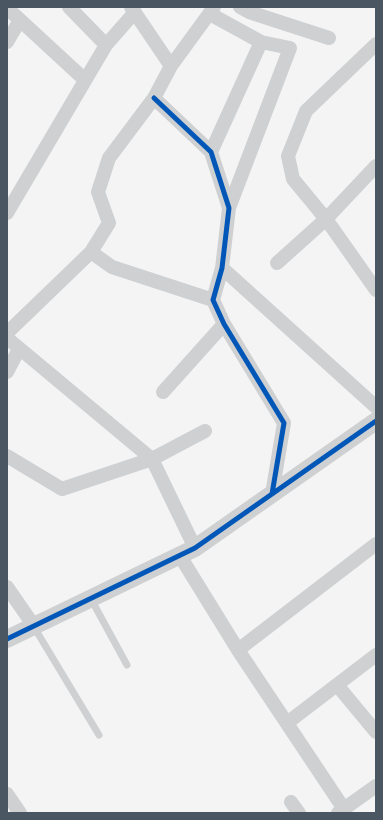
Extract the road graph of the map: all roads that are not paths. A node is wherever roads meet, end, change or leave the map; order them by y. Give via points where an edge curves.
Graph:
1 (70, 7) edge
2 (240, 7) edge
3 (7, 8) edge
4 (133, 9) edge
5 (212, 10) edge
6 (20, 20) junction
7 (329, 38) dead end
8 (7, 42) edge
9 (261, 42) junction
10 (376, 44) edge
11 (106, 45) junction
12 (171, 66) junction
13 (85, 80) junction
14 (154, 98) junction
15 (211, 152) junction
16 (376, 166) edge
17 (228, 208) junction
18 (7, 213) edge
19 (326, 219) junction
20 (90, 252) junction
21 (277, 263) dead end
22 (222, 268) junction
23 (376, 290) edge
24 (213, 300) junction
25 (224, 324) junction
26 (7, 332) edge
27 (7, 338) edge
28 (19, 349) junction
29 (7, 372) edge
30 (163, 392) dead end
31 (376, 408) edge
32 (376, 421) edge
33 (205, 431) dead end
34 (7, 456) edge
35 (152, 459) junction
36 (272, 494) junction
37 (376, 544) edge
38 (187, 552) junction
39 (7, 587) edge
40 (91, 599) junction
41 (34, 626) junction
42 (7, 639) edge
43 (238, 650) junction
44 (376, 655) edge
45 (127, 665) dead end
46 (337, 685) junction
47 (287, 723) junction
48 (376, 732) edge
49 (99, 735) dead end
50 (376, 786) edge
51 (7, 794) edge
52 (341, 811) edge
53 (20, 813) edge

1 - 11 street
2 - 7 street
3 - 6 street
4 - 11 street
4 - 12 street
5 - 9 street
5 - 12 street
6 - 8 street
6 - 13 street
9 - 15 street
9 - 17 street via 290,48
10 - 19 street via 306,111 288,156 293,179
11 - 13 street
12 - 14 street
13 - 18 street
14 - 15 street
14 - 20 street via 110,158 98,192 109,223
15 - 17 street
16 - 19 street
17 - 22 street
19 - 21 street
19 - 23 street
20 - 24 street via 112,267
20 - 26 street
22 - 24 street
22 - 31 street
24 - 25 street
25 - 30 street
25 - 36 street via 284,423
27 - 28 street
28 - 29 street
28 - 35 street
32 - 36 street
33 - 35 street
34 - 35 street via 62,489
35 - 38 street
36 - 38 street
37 - 43 street
38 - 40 street
38 - 43 street
39 - 41 street
40 - 41 street
40 - 45 lane
41 - 42 street
41 - 49 lane
43 - 47 street
44 - 46 street
46 - 47 street
46 - 48 street
47 - 52 street
50 - 52 street
51 - 53 street

